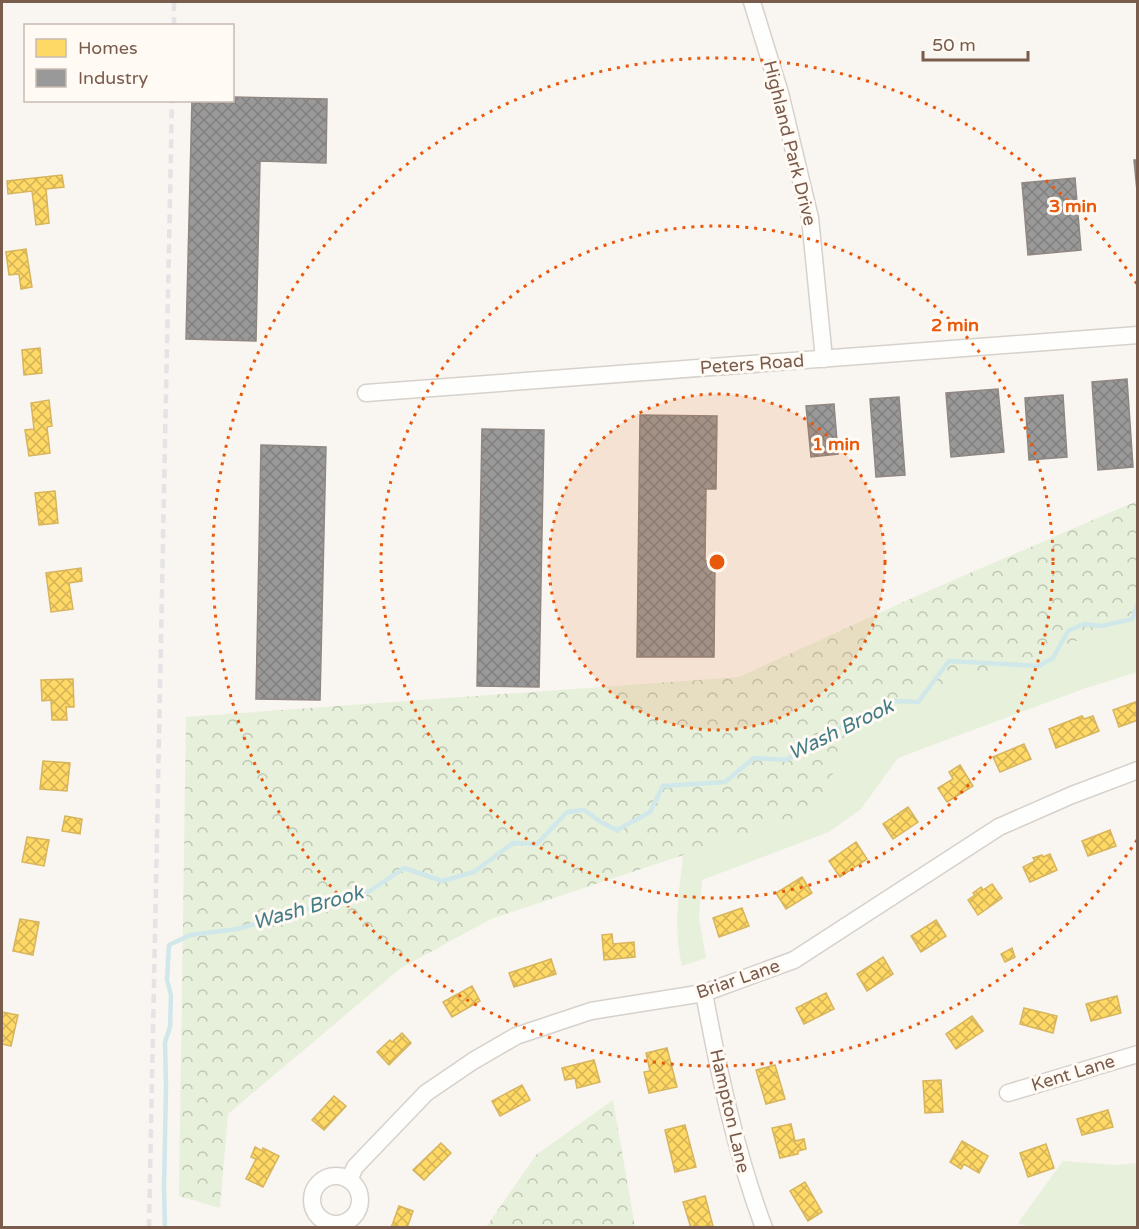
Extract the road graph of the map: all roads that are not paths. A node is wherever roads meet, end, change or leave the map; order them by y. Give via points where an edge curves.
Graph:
1 (752, 2) edge
2 (1137, 335) edge
3 (824, 359) junction
4 (366, 393) dead end
5 (1137, 770) edge
6 (704, 993) junction
7 (1137, 1054) edge
8 (1008, 1093) dead end
9 (349, 1180) dead end
10 (764, 1227) edge

1 - 3 street, Highland Park Drive via 780,93 810,218
2 - 3 street, Peters Road
3 - 4 street, Peters Road
5 - 6 street, Briar Lane via 999,827 794,960
6 - 9 street, Briar Lane via 591,1011 516,1036 426,1093 355,1167
6 - 10 street, Hampton Lane via 724,1097 747,1182
7 - 8 street, Kent Lane

